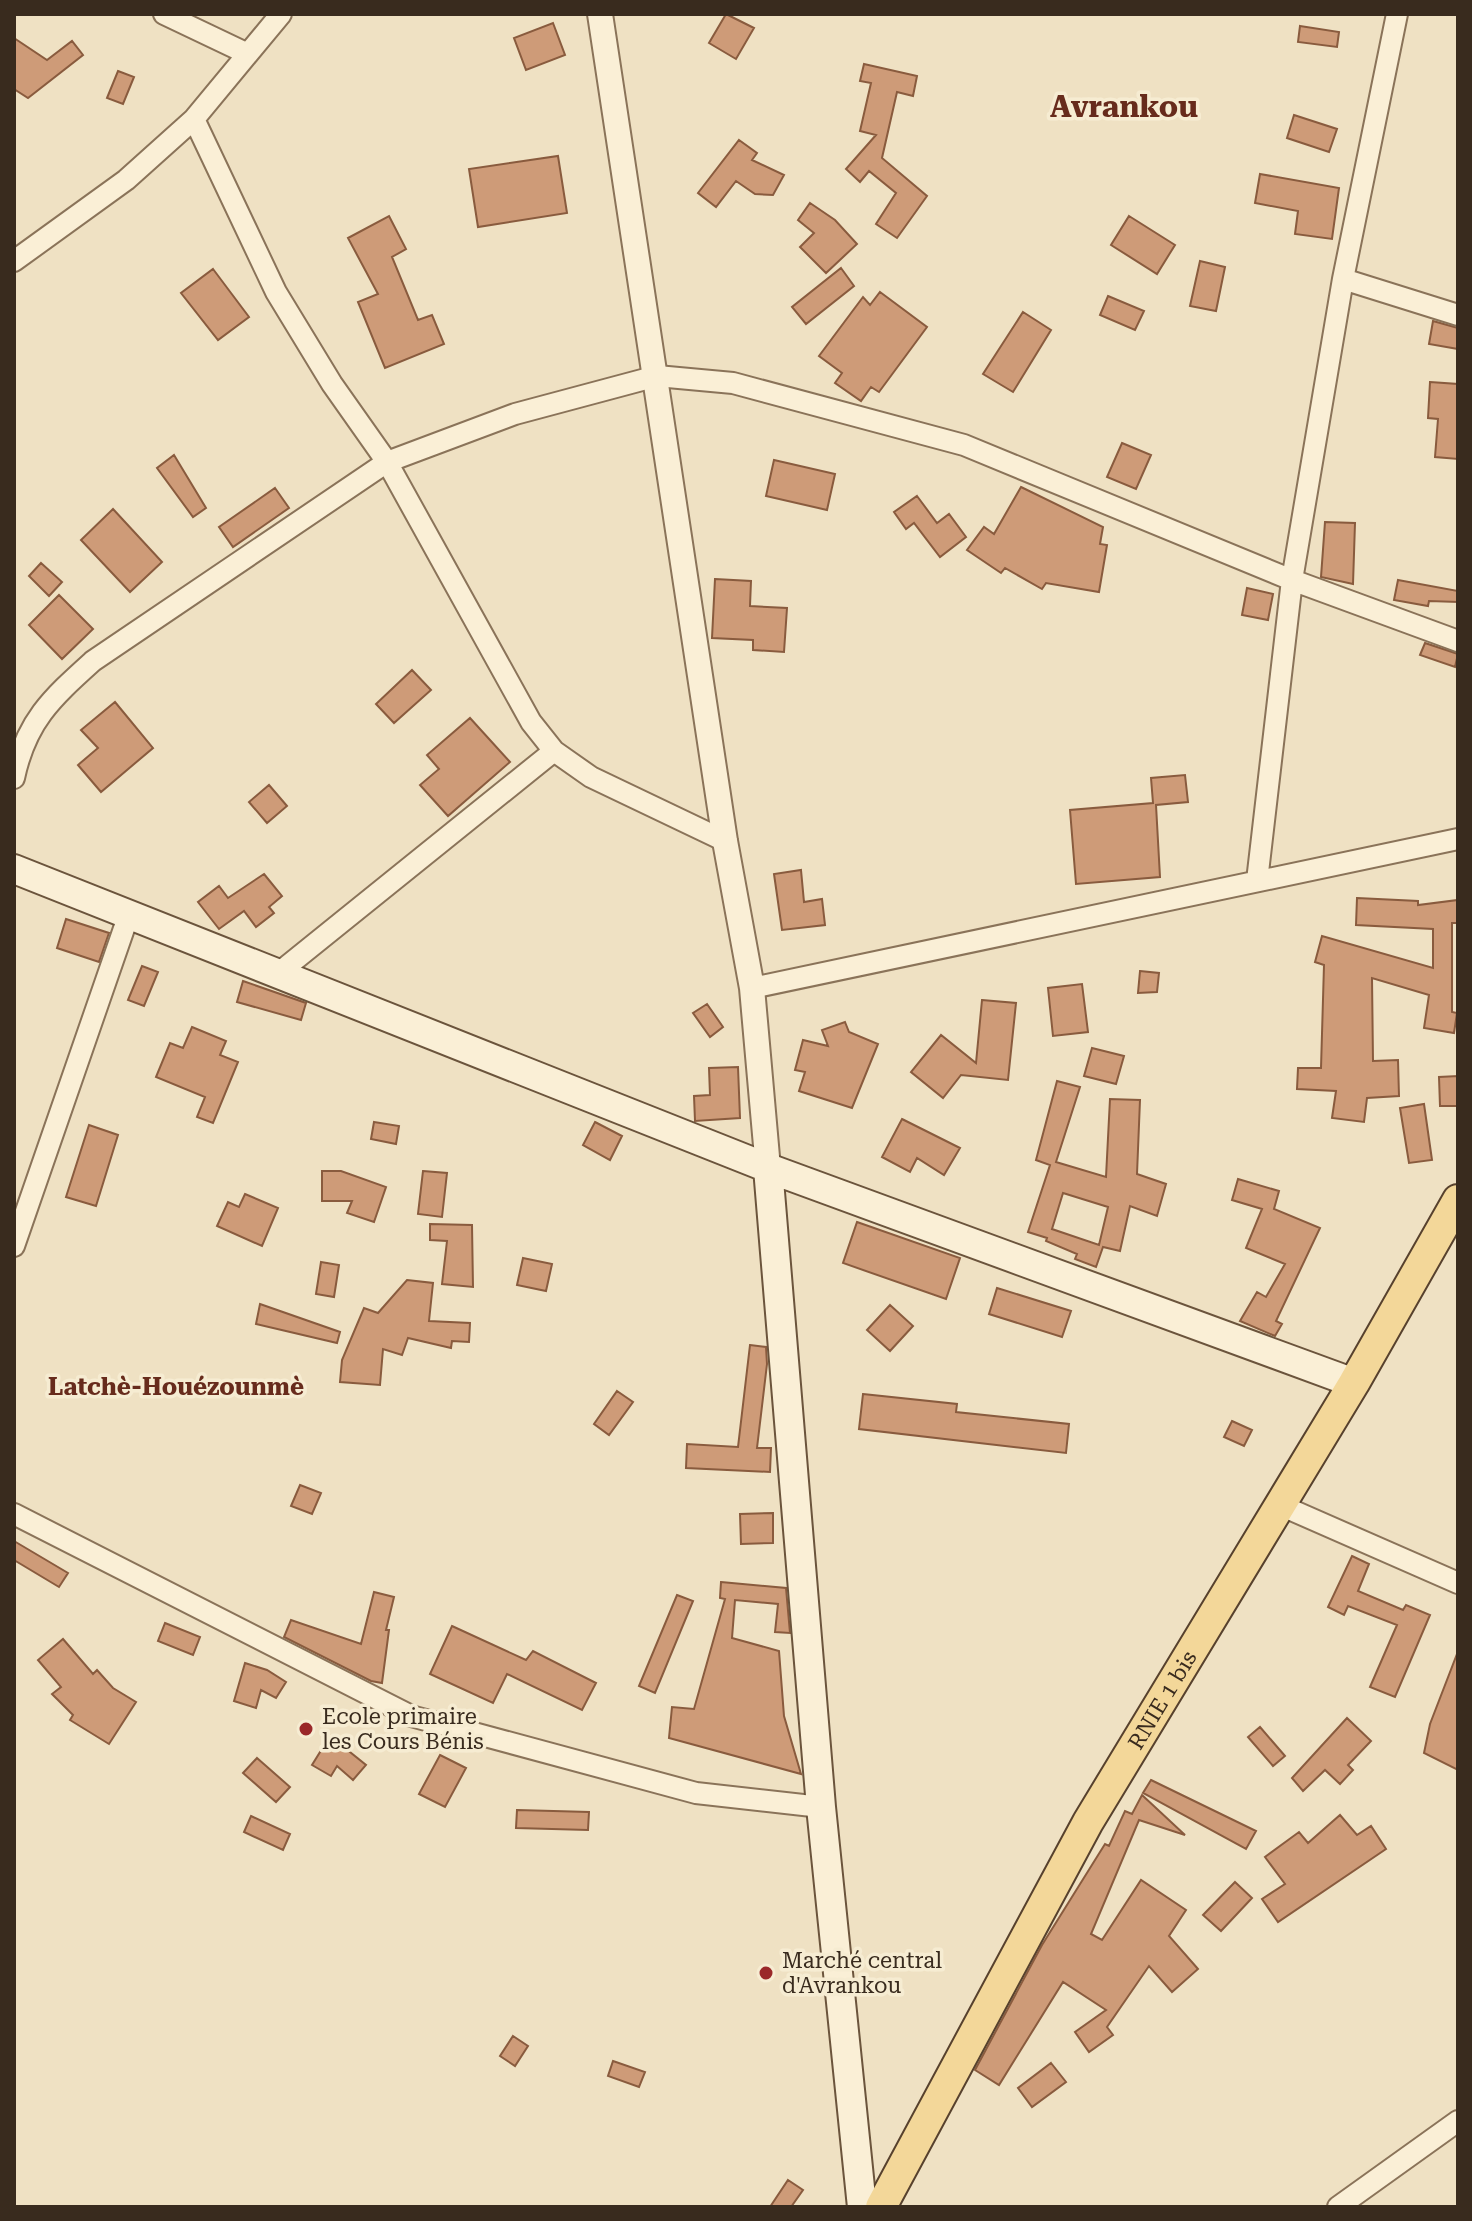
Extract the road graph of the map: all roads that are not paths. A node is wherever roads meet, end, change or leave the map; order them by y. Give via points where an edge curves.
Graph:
1 (164, 14) edge
2 (281, 14) edge
3 (600, 14) edge
4 (1397, 14) edge
5 (248, 54) junction
6 (194, 119) junction
7 (14, 261) edge
8 (1343, 279) junction
9 (1458, 315) edge
10 (657, 376) junction
11 (387, 462) junction
12 (1292, 580) junction
13 (1458, 641) edge
14 (554, 751) junction
15 (14, 778) edge
16 (1458, 839) edge
17 (725, 841) junction
18 (14, 869) edge
19 (1257, 881) junction
20 (128, 917) junction
21 (276, 975) junction
22 (752, 988) junction
23 (768, 1168) junction
24 (1457, 1202) edge
25 (14, 1246) edge
26 (1354, 1383) junction
27 (1280, 1505) junction
28 (14, 1514) edge
29 (1458, 1583) edge
30 (821, 1807) junction
31 (1458, 2121) edge
32 (862, 2207) edge
33 (881, 2207) edge
34 (1338, 2207) edge

1 - 5 street
2 - 5 street
3 - 10 street
4 - 8 street
5 - 6 street
6 - 7 street via 126,180
6 - 11 street via 276,292
8 - 9 street
8 - 12 street
10 - 11 street via 515,414
10 - 12 street via 733,383 964,445
10 - 17 street
11 - 14 street via 531,722
11 - 15 street via 93,661 36,720 20,746
12 - 13 street
12 - 19 street
14 - 17 street via 591,777
14 - 21 street
16 - 19 street
17 - 22 street
18 - 20 main road
19 - 22 street
20 - 21 main road
20 - 25 street
21 - 23 main road
22 - 23 street
23 - 26 main road
23 - 30 main road
24 - 26 main road, RNIE 1 bis
26 - 27 main road, RNIE 1 bis
27 - 29 street
27 - 33 main road, RNIE 1 bis via 1088,1822
28 - 30 street via 411,1716 696,1793
30 - 32 main road
31 - 34 street

